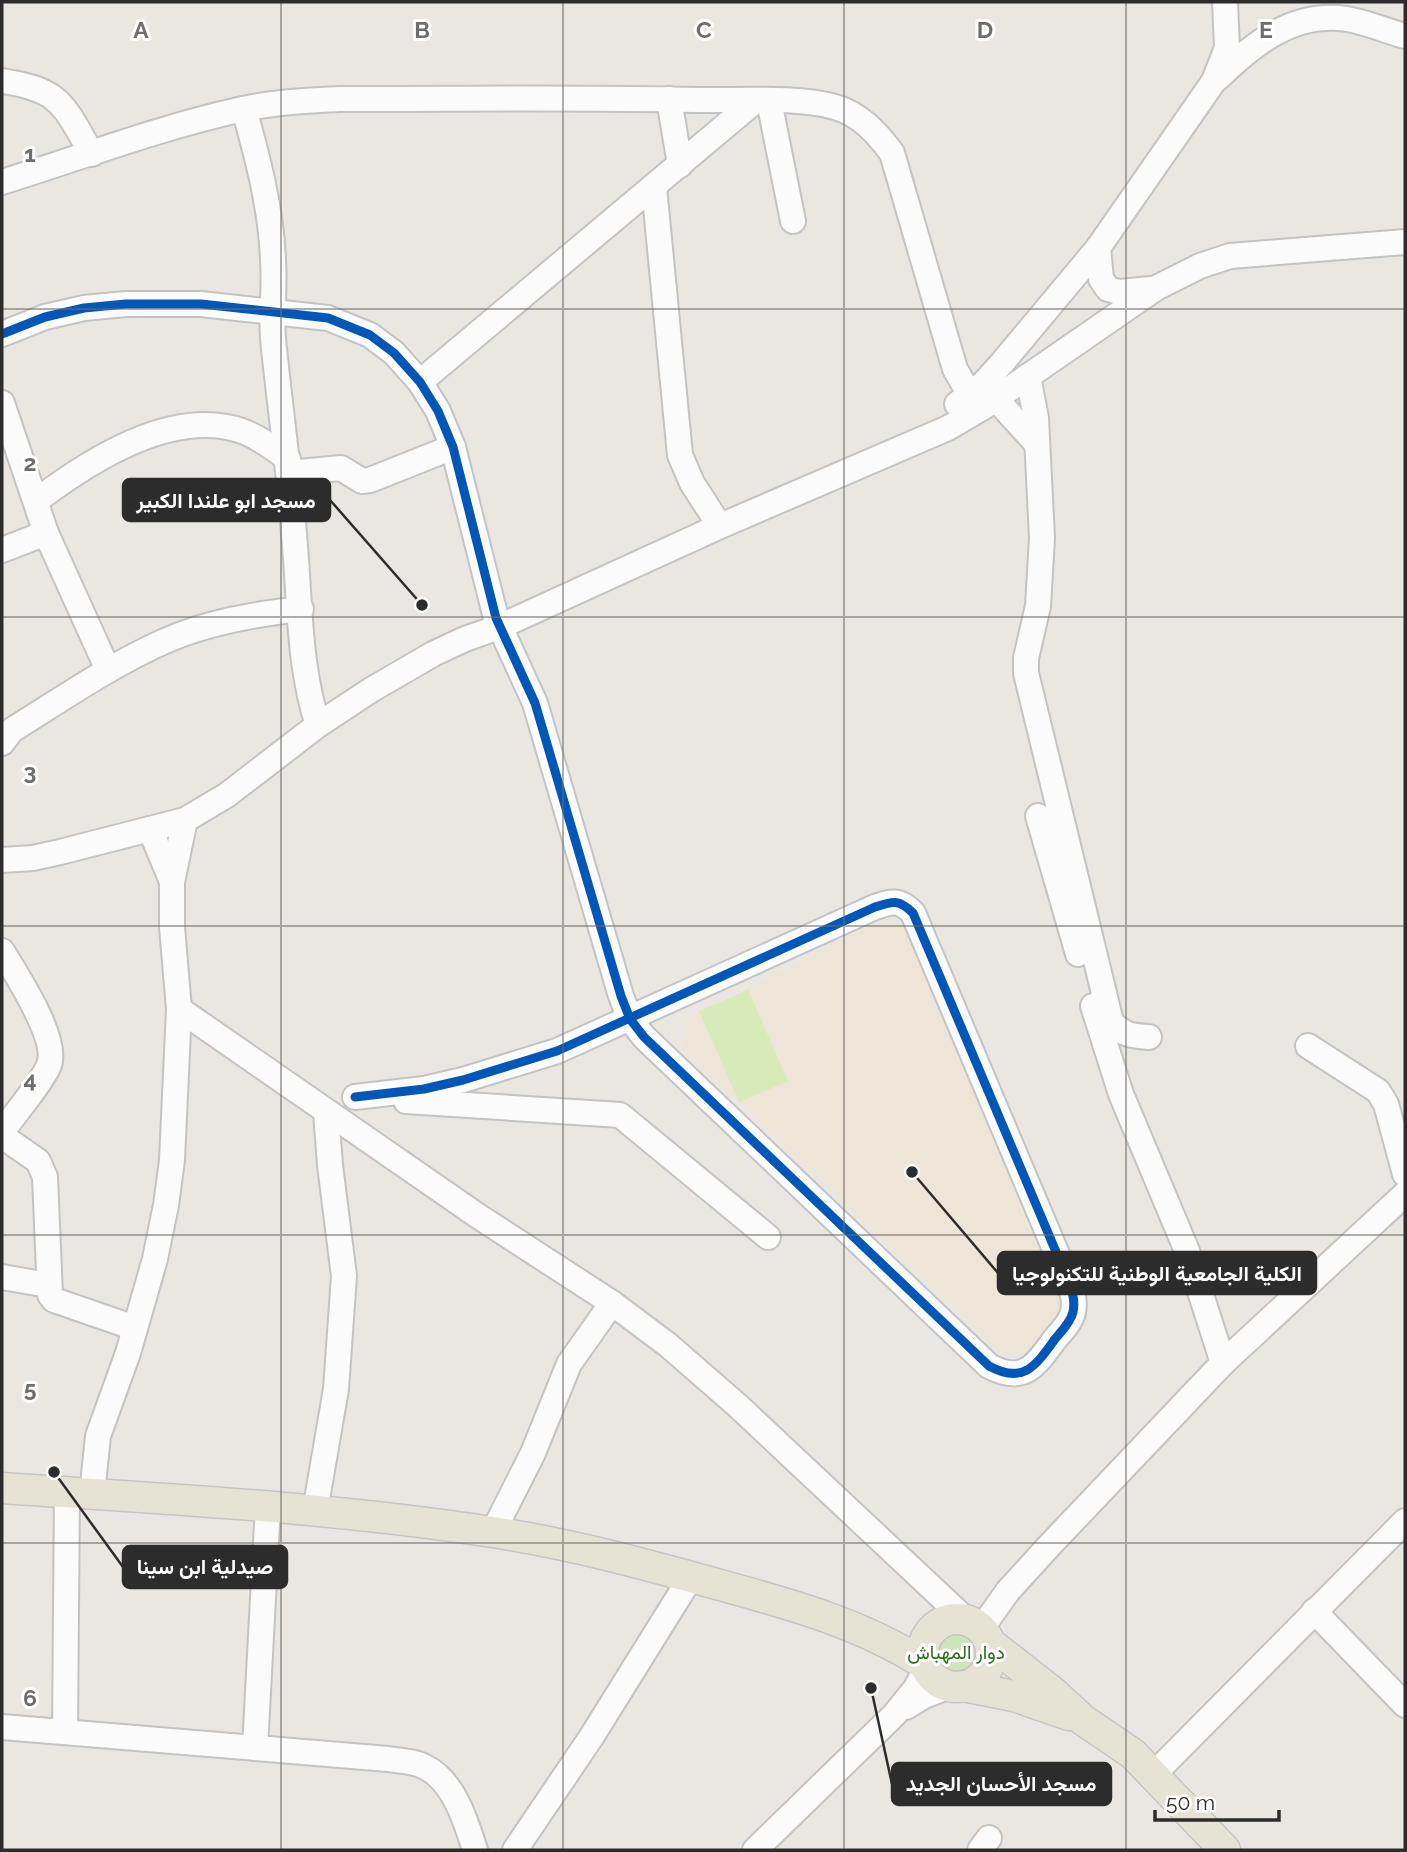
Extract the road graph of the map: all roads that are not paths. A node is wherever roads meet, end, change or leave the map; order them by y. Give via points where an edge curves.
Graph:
1 (1222, 6) edge
2 (1405, 36) edge
3 (2, 81) edge
4 (1214, 81) junction
5 (669, 99) junction
6 (762, 101) junction
7 (244, 109) junction
8 (92, 154) junction
9 (680, 165) junction
10 (2, 182) edge
11 (654, 187) junction
12 (793, 221) dead end
13 (1405, 242) edge
14 (1098, 248) junction
15 (1156, 288) junction
16 (271, 310) junction
17 (2, 334) edge
18 (1028, 376) junction
19 (420, 382) junction
20 (982, 396) junction
21 (2, 403) edge
22 (1037, 443) junction
23 (453, 447) junction
24 (289, 466) junction
25 (36, 501) junction
26 (714, 517) junction
27 (46, 533) junction
28 (2, 550) edge
29 (300, 609) junction
30 (498, 623) junction
31 (108, 670) junction
32 (318, 724) junction
33 (2, 743) edge
34 (1038, 816) dead end
35 (185, 820) junction
36 (150, 829) junction
37 (2, 860) edge
38 (172, 882) junction
39 (2, 951) edge
40 (179, 1009) junction
41 (630, 1019) junction
42 (1149, 1037) dead end
43 (1308, 1046) dead end
44 (301, 1094) junction
45 (355, 1097) junction
46 (327, 1112) junction
47 (2, 1134) edge
48 (1405, 1174) edge
49 (1405, 1194) edge
50 (768, 1237) dead end
51 (2, 1277) edge
52 (48, 1285) junction
53 (612, 1303) junction
54 (135, 1328) junction
55 (1223, 1363) junction
56 (2, 1488) edge
57 (80, 1493) junction
58 (268, 1506) junction
59 (315, 1511) junction
60 (1405, 1521) edge
61 (494, 1532) junction
62 (691, 1577) junction
63 (1314, 1611) junction
64 (854, 1627) junction
65 (934, 1627) junction
66 (979, 1630) junction
67 (925, 1666) junction
68 (956, 1686) junction
69 (1405, 1704) edge
70 (894, 1715) junction
71 (1083, 1720) junction
72 (2, 1727) edge
73 (65, 1731) junction
74 (255, 1748) junction
75 (1154, 1773) junction
76 (475, 1850) edge
77 (514, 1850) edge
78 (755, 1850) edge
79 (1225, 1850) edge

1 - 4 street via 1227,48
2 - 4 street via 1347,19 1298,22 1276,30
3 - 8 street via 50,93
4 - 14 street
5 - 6 street
5 - 7 street via 339,99
5 - 9 street
6 - 9 street
6 - 12 street
6 - 20 street via 835,107 878,134 892,153 955,369
7 - 8 street
7 - 16 street via 271,227
8 - 10 street
9 - 11 street
11 - 19 street
11 - 26 street via 680,455
13 - 15 street via 1230,256
14 - 15 street via 1101,279 1108,289
14 - 20 street
15 - 18 street
16 - 17 street via 201,304 105,306 45,317
16 - 19 street via 328,318 370,335
16 - 24 street
18 - 20 street
18 - 22 street
19 - 23 street
20 - 22 street
20 - 26 street
20 - 30 street via 927,439
21 - 25 street
22 - 42 street via 1042,538 1038,606 1026,673 1111,1022 1129,1036
23 - 24 street via 362,481 341,468
23 - 30 street
24 - 25 street via 244,431 188,427 113,451
24 - 29 street
25 - 27 street
26 - 30 street
27 - 28 street
27 - 31 street
29 - 31 street via 213,624 166,640
29 - 32 street via 308,690
30 - 32 street via 433,654
30 - 41 street via 535,703
31 - 33 street via 12,730
32 - 35 street via 227,795
34 - 55 street via 1121,1094 1187,1251
35 - 36 street
35 - 38 street
36 - 37 street via 33,858
36 - 38 street
38 - 40 street
39 - 47 street via 51,1051 49,1065
40 - 44 street
40 - 54 street via 166,1205
41 - 41 street via 989,1366 1011,1373 1034,1368 1072,1316 1070,1285 913,913 904,904 876,907
41 - 45 street via 510,1067 424,1089
43 - 48 street via 1378,1091 1386,1104
44 - 45 street
44 - 46 street
45 - 50 street via 620,1115
46 - 53 street
46 - 59 street via 344,1265 336,1389
47 - 52 street via 38,1161 45,1177
49 - 55 street
51 - 52 street
52 - 54 street via 54,1300
53 - 61 street via 569,1364
53 - 66 street via 737,1405
54 - 57 street
55 - 66 street via 1049,1546
56 - 57 main road
57 - 58 main road
57 - 73 street
58 - 59 main road
58 - 74 street
59 - 61 main road
60 - 63 street
61 - 62 main road
62 - 64 main road
62 - 77 street
63 - 69 street
63 - 75 street
64 - 65 main road
64 - 67 main road via 892,1643
65 - 66 main road via 954,1619
65 - 67 main road via 924,1644
66 - 68 main road via 991,1657 986,1671 976,1681
66 - 71 main road
67 - 68 main road via 937,1681
67 - 70 street via 916,1688
68 - 70 street via 924,1696
68 - 71 main road via 1014,1696
70 - 78 street
71 - 75 main road
72 - 73 street
73 - 74 street
74 - 76 street via 424,1766 439,1776 457,1802
75 - 79 main road

